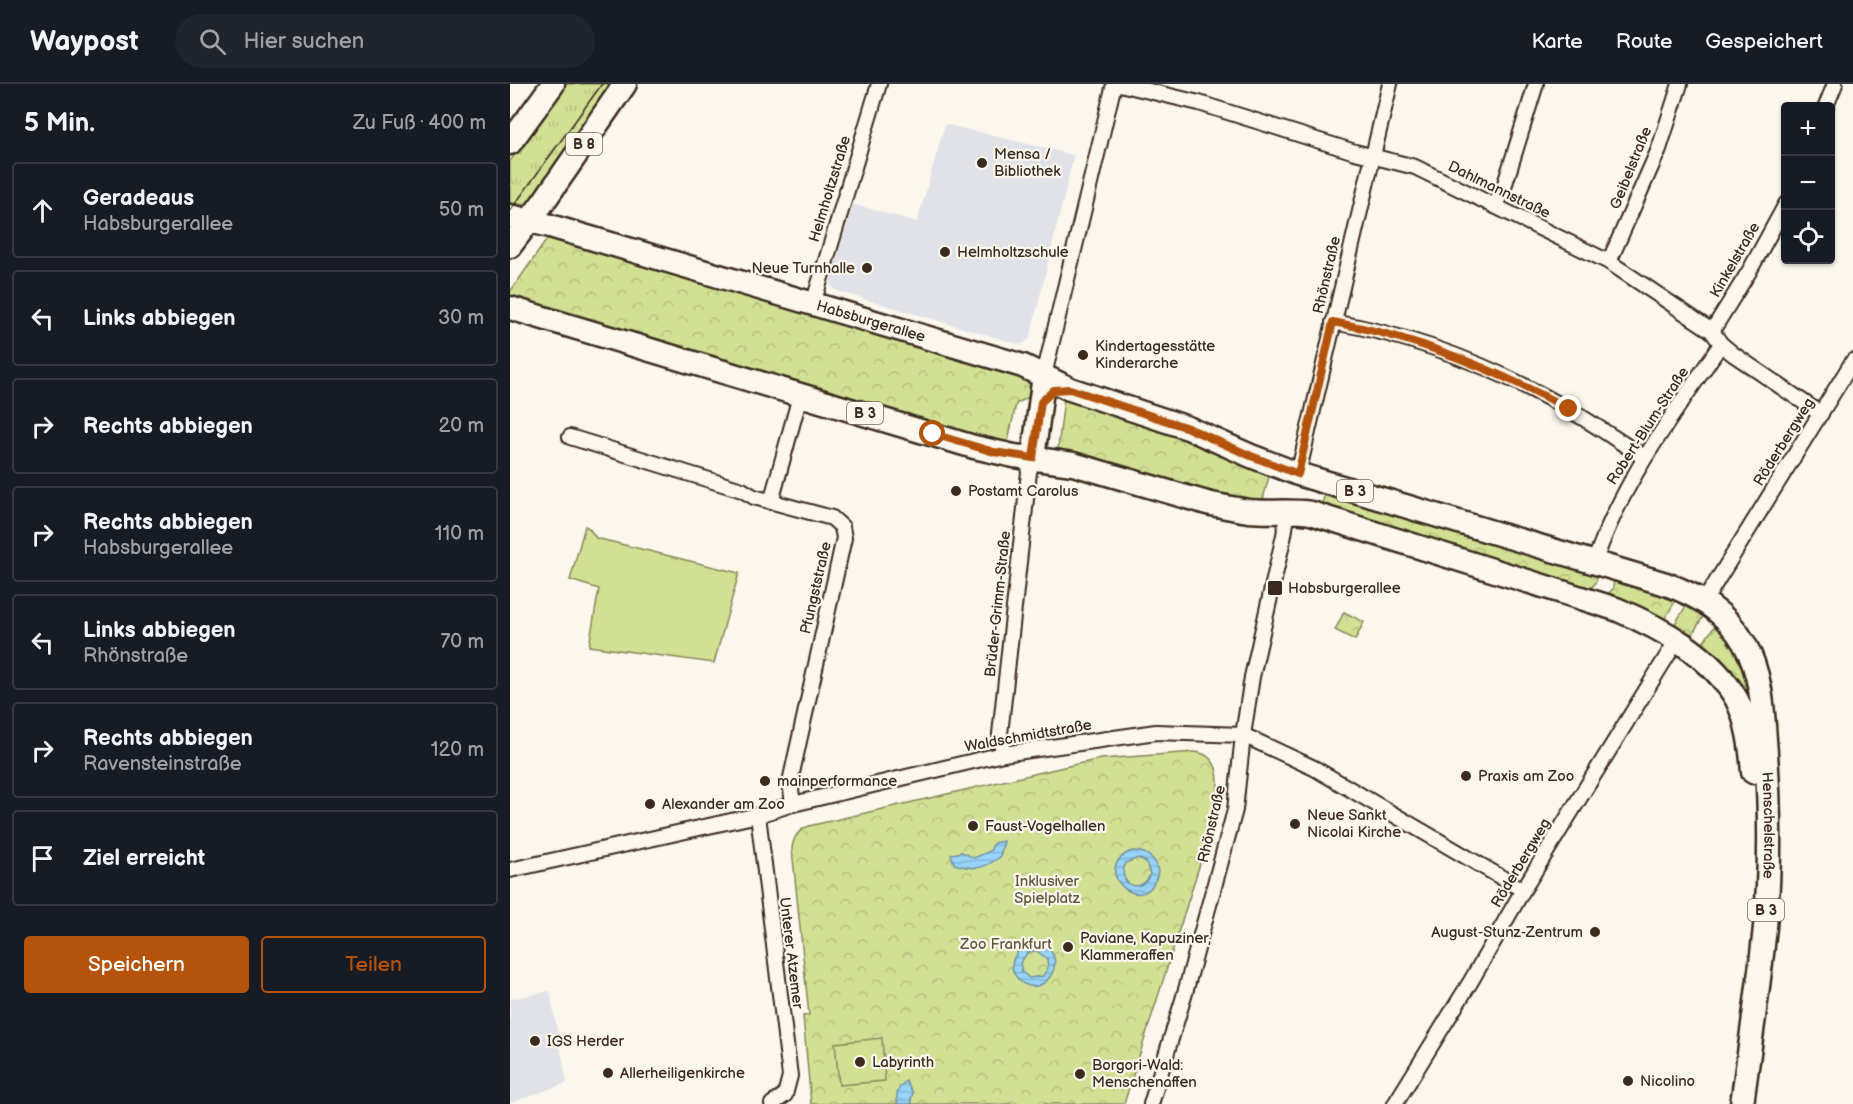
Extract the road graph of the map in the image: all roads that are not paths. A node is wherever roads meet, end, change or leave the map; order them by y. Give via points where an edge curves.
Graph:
1 (553, 84) edge
2 (625, 84) edge
3 (879, 84) edge
4 (1114, 84) edge
5 (1120, 84) edge
6 (1390, 84) edge
7 (1536, 84) edge
8 (1680, 84) edge
9 (1834, 84) edge
10 (1827, 102) edge
11 (510, 143) edge
12 (1373, 157) junction
13 (1496, 206) junction
14 (1782, 210) edge
15 (520, 219) edge
16 (510, 246) edge
17 (1609, 262) junction
18 (813, 304) junction
19 (510, 308) edge
20 (1333, 322) junction
21 (1712, 331) junction
22 (1721, 344) junction
23 (1853, 361) edge
24 (1044, 375) junction
25 (1070, 389) junction
26 (800, 396) junction
27 (1041, 402) junction
28 (1821, 414) junction
29 (570, 437) dead end
30 (1033, 458) junction
31 (1644, 458) junction
32 (1298, 474) junction
33 (771, 502) junction
34 (1288, 510) junction
35 (1598, 563) junction
36 (1591, 599) junction
37 (1705, 600) junction
38 (1677, 640) junction
39 (1243, 735) junction
40 (1003, 754) junction
41 (793, 804) junction
42 (758, 815) junction
43 (510, 870) edge
44 (1523, 890) junction
45 (772, 1104) edge
46 (1150, 1104) edge
47 (1395, 1104) edge
48 (1727, 1104) edge
49 (1742, 1104) edge

1 - 11 main road
2 - 15 main road, B 8
3 - 18 street, Helmholtzstraße
4 - 24 street
5 - 12 street, Dahlmannstraße via 1199,103
6 - 12 street, Rhönstraße
7 - 13 street
8 - 17 street, Geibelstraße via 1659,148
9 - 10 street
12 - 13 street, Dahlmannstraße via 1416,167
12 - 20 street, Rhönstraße
13 - 17 street, Dahlmannstraße
14 - 21 street, Kinkelstraße
15 - 16 main road, B 8
15 - 18 main road, Habsburgerallee / B 3
17 - 21 street, Dahlmannstraße
18 - 24 main road, Habsburgerallee / B 3
19 - 26 main road, B 3
20 - 31 street via 1413,341 1506,377 1569,409
20 - 32 street, Rhönstraße
21 - 22 street, Dahlmannstraße
22 - 28 street, Dahlmannstraße
22 - 31 street, Robert-Blum-Straße
23 - 28 street, Röderbergweg
24 - 25 main road, Habsburgerallee / B 3
24 - 27 main road
25 - 27 main road via 1054,390
25 - 32 main road, Habsburgerallee / B 3 via 1188,428
26 - 30 main road, B 3 via 974,447
26 - 33 street
27 - 30 main road
28 - 37 street, Röderbergweg
29 - 33 street, Pfungststraße
30 - 34 main road, B 3 via 1073,464 1230,508
30 - 40 street, Brüder-Grimm-Straße via 1000,734
31 - 35 street, Robert-Blum-Straße via 1616,507
32 - 35 main road, Habsburgerallee / B 3
33 - 41 street, Pfungststraße via 832,518 842,527 844,538 790,782
34 - 36 main road, B 3 via 1311,513
34 - 39 street, Rhönstraße
35 - 36 main road via 1606,580
35 - 37 main road, Habsburgerallee / B 3
36 - 38 main road, B 3 via 1641,619
37 - 49 main road, Henschelstraße / B 3 via 1728,621 1752,658 1761,694 1767,764 1765,927
38 - 44 street, Röderbergweg
38 - 48 main road, Henschelstraße / B 3 via 1715,670 1733,695 1746,722 1751,749 1758,834 1756,894 1749,975
39 - 40 street, Waldschmidtstraße via 1156,732
39 - 44 street, Waldschmidtstraße via 1314,768
39 - 46 street, Rhönstraße via 1235,810
40 - 41 street, Waldschmidtstraße
41 - 42 street, Waldschmidtstraße
42 - 43 street, Waldschmidtstraße
42 - 45 street, Unterer Atzemer via 790,1076 784,1095
44 - 47 street, Röderbergweg

